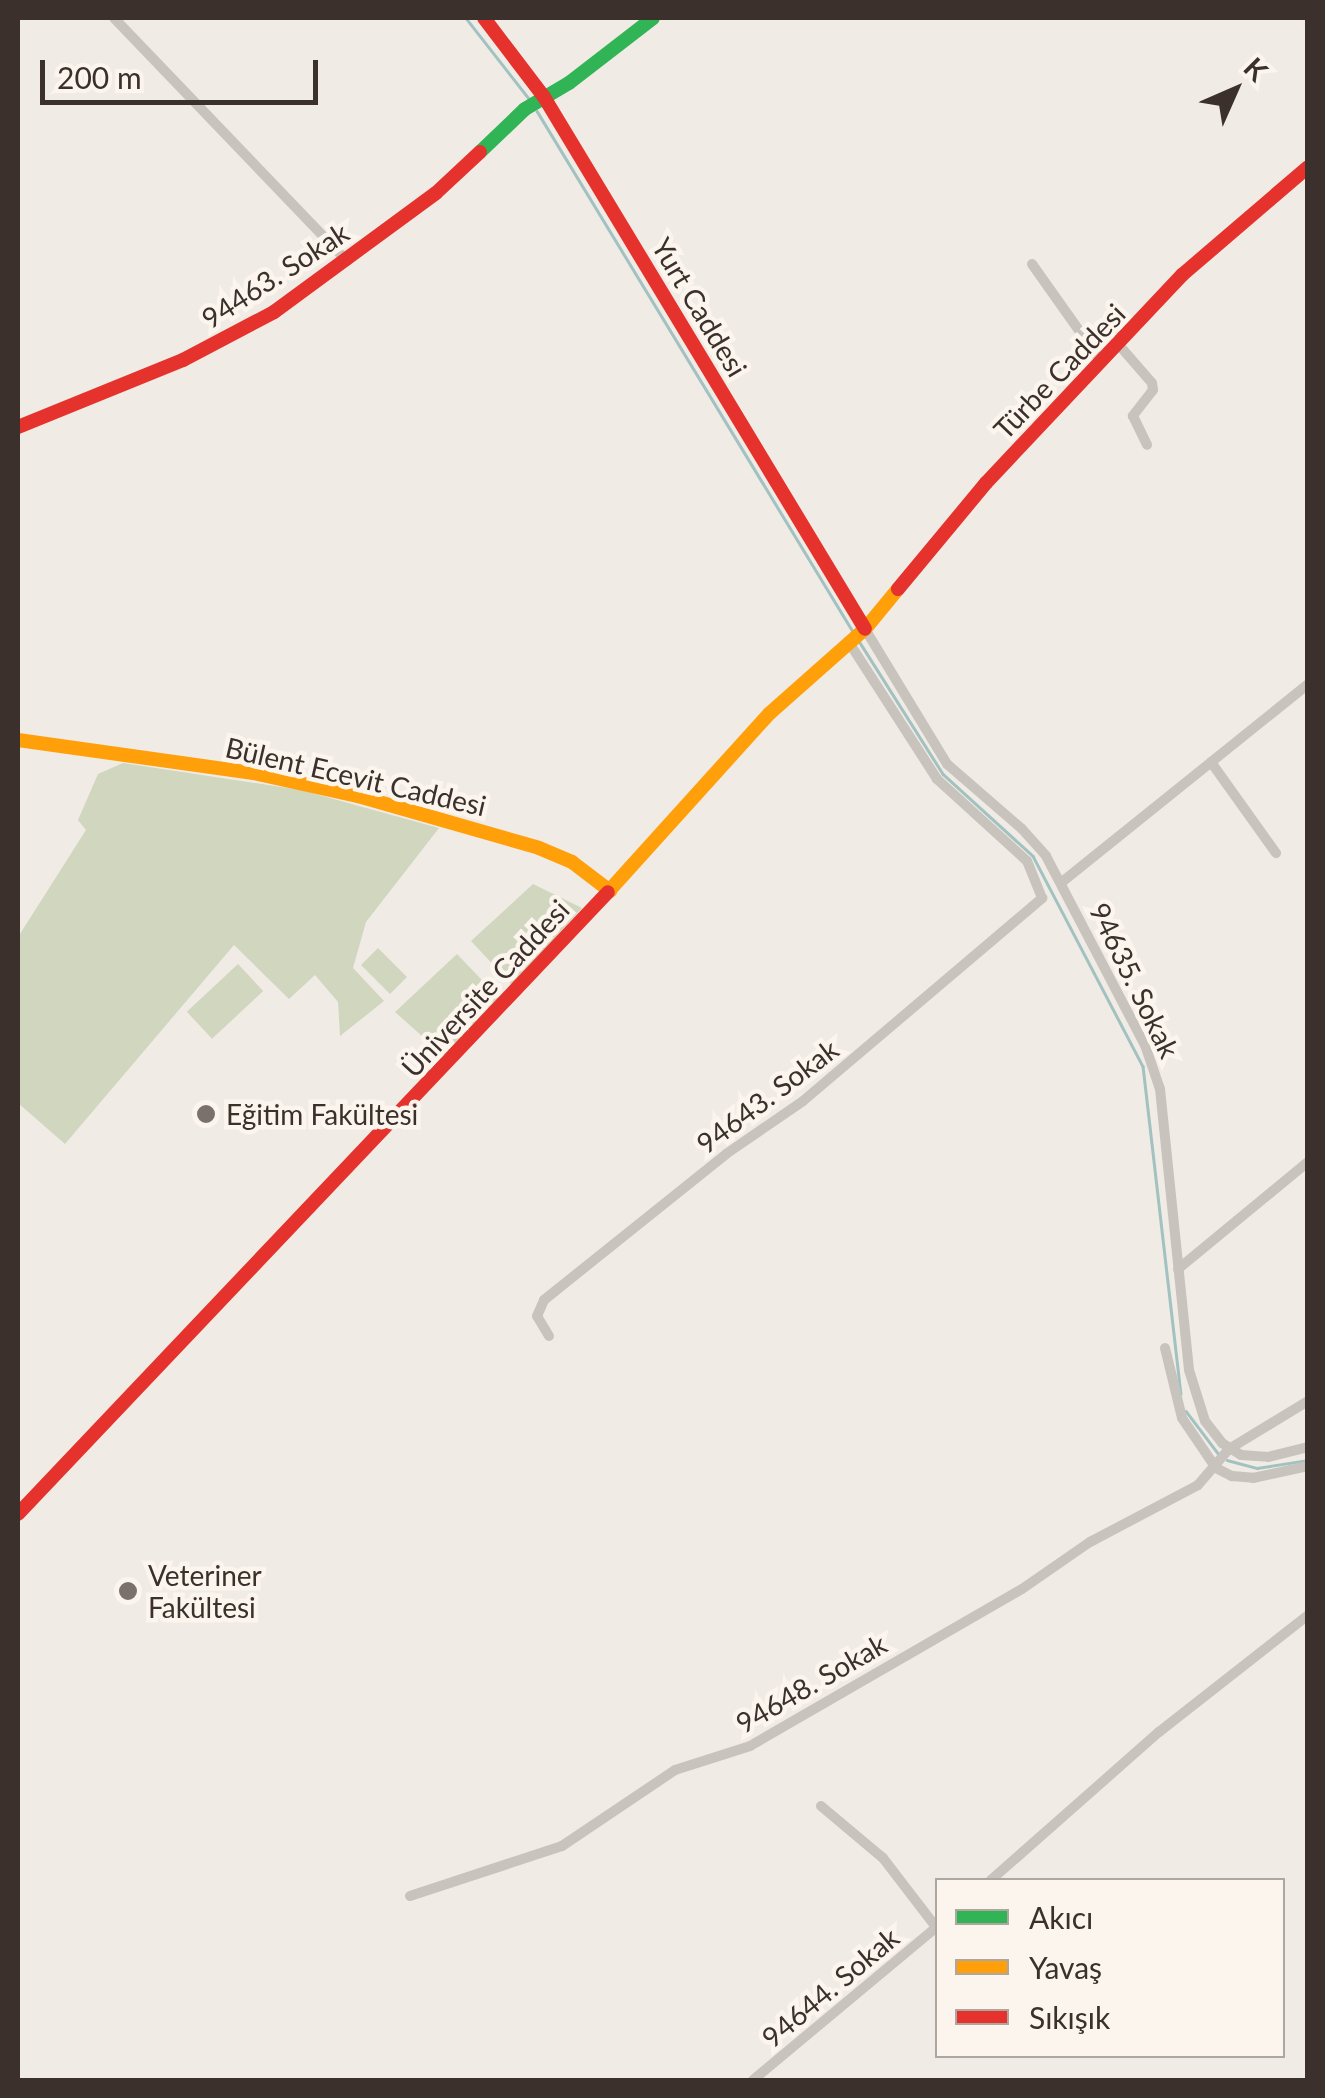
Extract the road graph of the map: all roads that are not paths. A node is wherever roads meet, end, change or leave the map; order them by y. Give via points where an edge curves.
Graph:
1 (114, 18) edge
2 (484, 18) edge
3 (653, 18) edge
4 (634, 25) edge
5 (544, 97) junction
6 (1308, 168) edge
7 (347, 260) junction
8 (1032, 264) dead end
9 (1118, 345) junction
10 (1102, 363) junction
11 (18, 426) edge
12 (1146, 445) dead end
13 (866, 629) junction
14 (848, 641) junction
15 (1308, 684) edge
16 (18, 740) edge
17 (1211, 762) junction
18 (1276, 854) dead end
19 (1062, 882) junction
20 (610, 891) junction
21 (1308, 1162) edge
22 (1178, 1269) junction
23 (549, 1336) dead end
24 (1165, 1348) dead end
25 (1308, 1400) edge
26 (1308, 1446) edge
27 (1229, 1449) junction
28 (1308, 1466) edge
29 (1216, 1468) junction
30 (21, 1504) edge
31 (1308, 1615) edge
32 (820, 1806) dead end
33 (993, 1878) edge
34 (410, 1896) dead end
35 (935, 1924) edge
36 (935, 1929) edge
37 (753, 2080) edge

1 - 7 street
2 - 5 street, Yurt Caddesi
3 - 4 street, 94463. Sokak
4 - 5 street, 94463. Sokak
5 - 7 street, 94463. Sokak via 436,193
5 - 13 street, Yurt Caddesi
6 - 9 street, Türbe Caddesi via 1195,263
7 - 11 street, 94463. Sokak via 233,336
8 - 10 street
9 - 10 street, Türbe Caddesi
9 - 12 street via 1152,383 1132,416
10 - 13 street, Türbe Caddesi via 959,513
13 - 14 street, Üniversite Caddesi
13 - 19 street, 94635. Sokak via 947,764 1022,828
14 - 20 street, Üniversite Caddesi via 770,713
14 - 23 street, 94643. Sokak via 938,780 1012,844 1043,894 835,1076 544,1300 537,1316
15 - 17 street
16 - 20 street, Bülent Ecevit Caddesi via 254,773 358,796 540,848
17 - 18 street
17 - 19 street
19 - 22 street, 94635. Sokak via 1157,1074
20 - 30 street, Üniversite Caddesi
21 - 22 street
22 - 27 street, 94635. Sokak via 1194,1395
24 - 29 street via 1182,1418
25 - 27 street
26 - 27 street via 1268,1457
27 - 29 street
28 - 29 street via 1253,1478
29 - 34 street, 94648. Sokak via 1198,1485 1090,1542 1022,1589 750,1746 675,1770 562,1846
31 - 33 street
32 - 35 street, 94644. Sokak via 883,1858
36 - 37 street, 94644. Sokak

